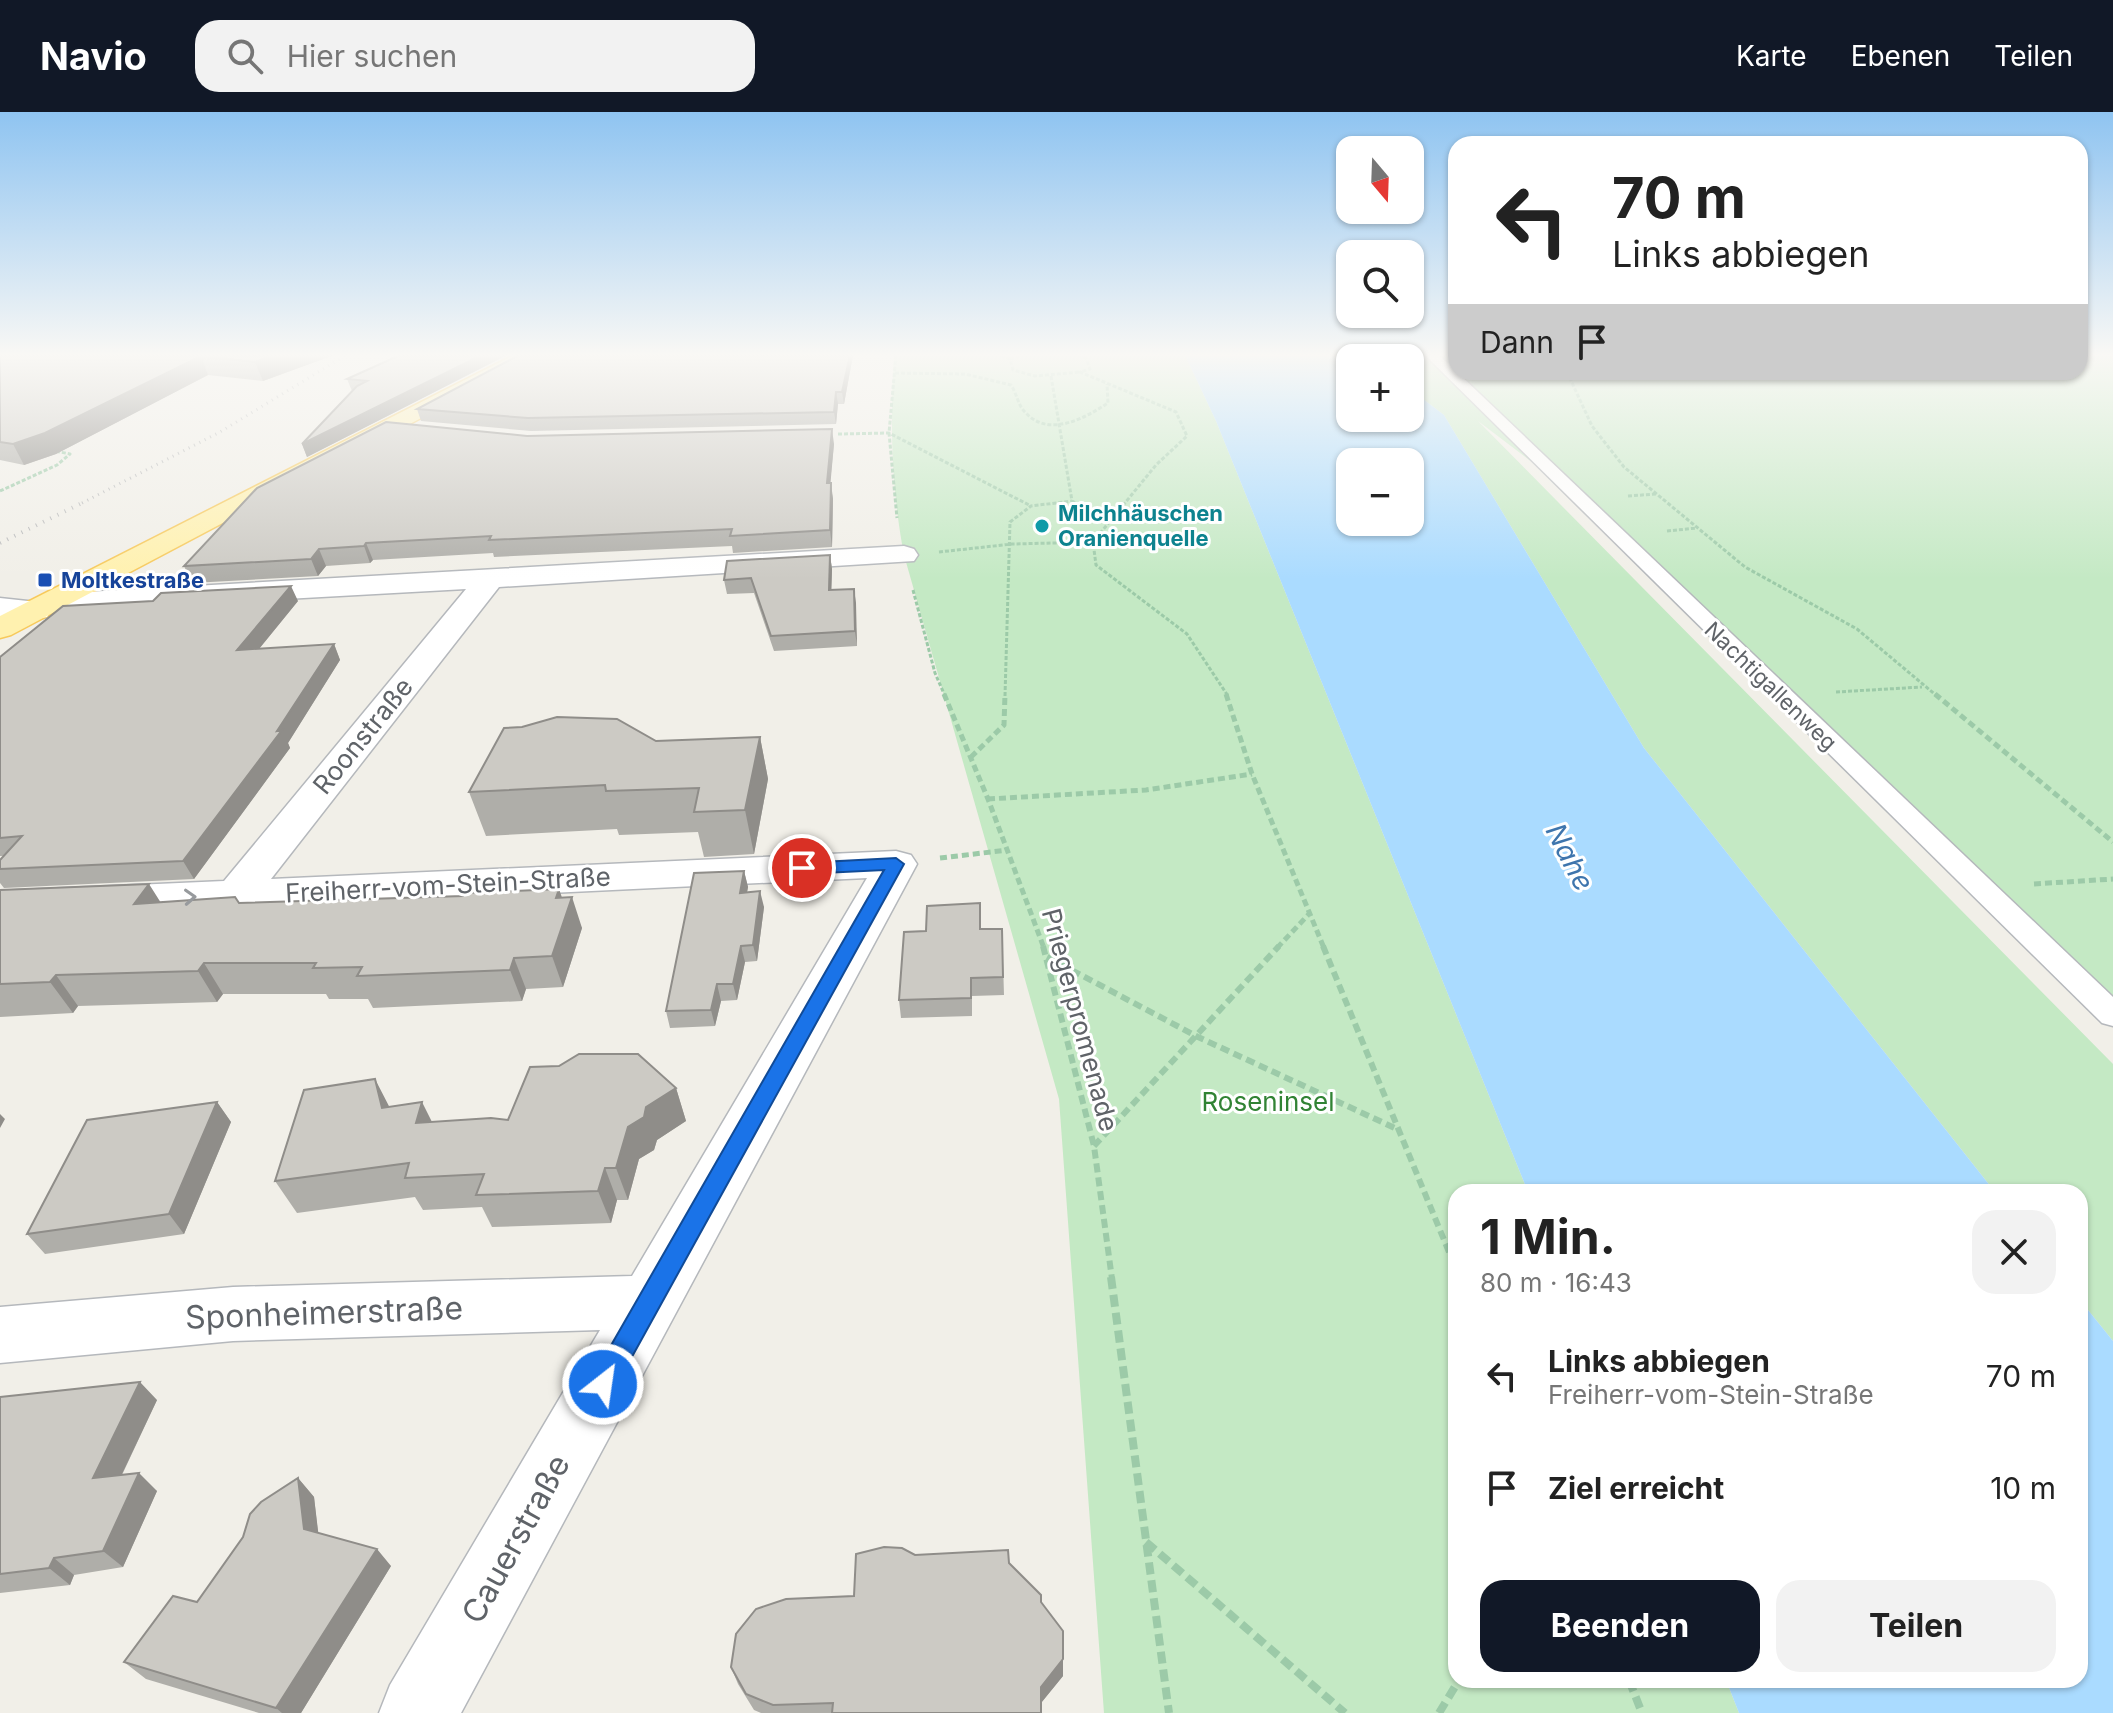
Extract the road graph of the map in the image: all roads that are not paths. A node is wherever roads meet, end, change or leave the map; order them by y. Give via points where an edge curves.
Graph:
1 (382, 430) edge
2 (402, 430) edge
3 (1508, 430) edge
4 (425, 432) edge
5 (904, 555) road end
6 (490, 578) junction
7 (47, 604) junction
8 (0, 607) edge
9 (0, 628) edge
10 (896, 864) joint
11 (237, 894) junction
12 (0, 905) edge
13 (2113, 1015) edge
14 (649, 1302) junction
15 (0, 1335) edge
16 (418, 1713) edge

1 - 7 main road
2 - 4 street
3 - 13 lane, Nachtigallenweg
5 - 6 street
6 - 7 street
6 - 11 street, Roonstraße
7 - 8 street
7 - 9 main road
10 - 11 street, Freiherr-vom-Stein-Straße
10 - 14 street, Cauerstraße
12 -> 11 street, Freiherr-vom-Stein-Straße
14 - 15 street, Sponheimerstraße via 233,1314
14 - 16 street, Cauerstraße

